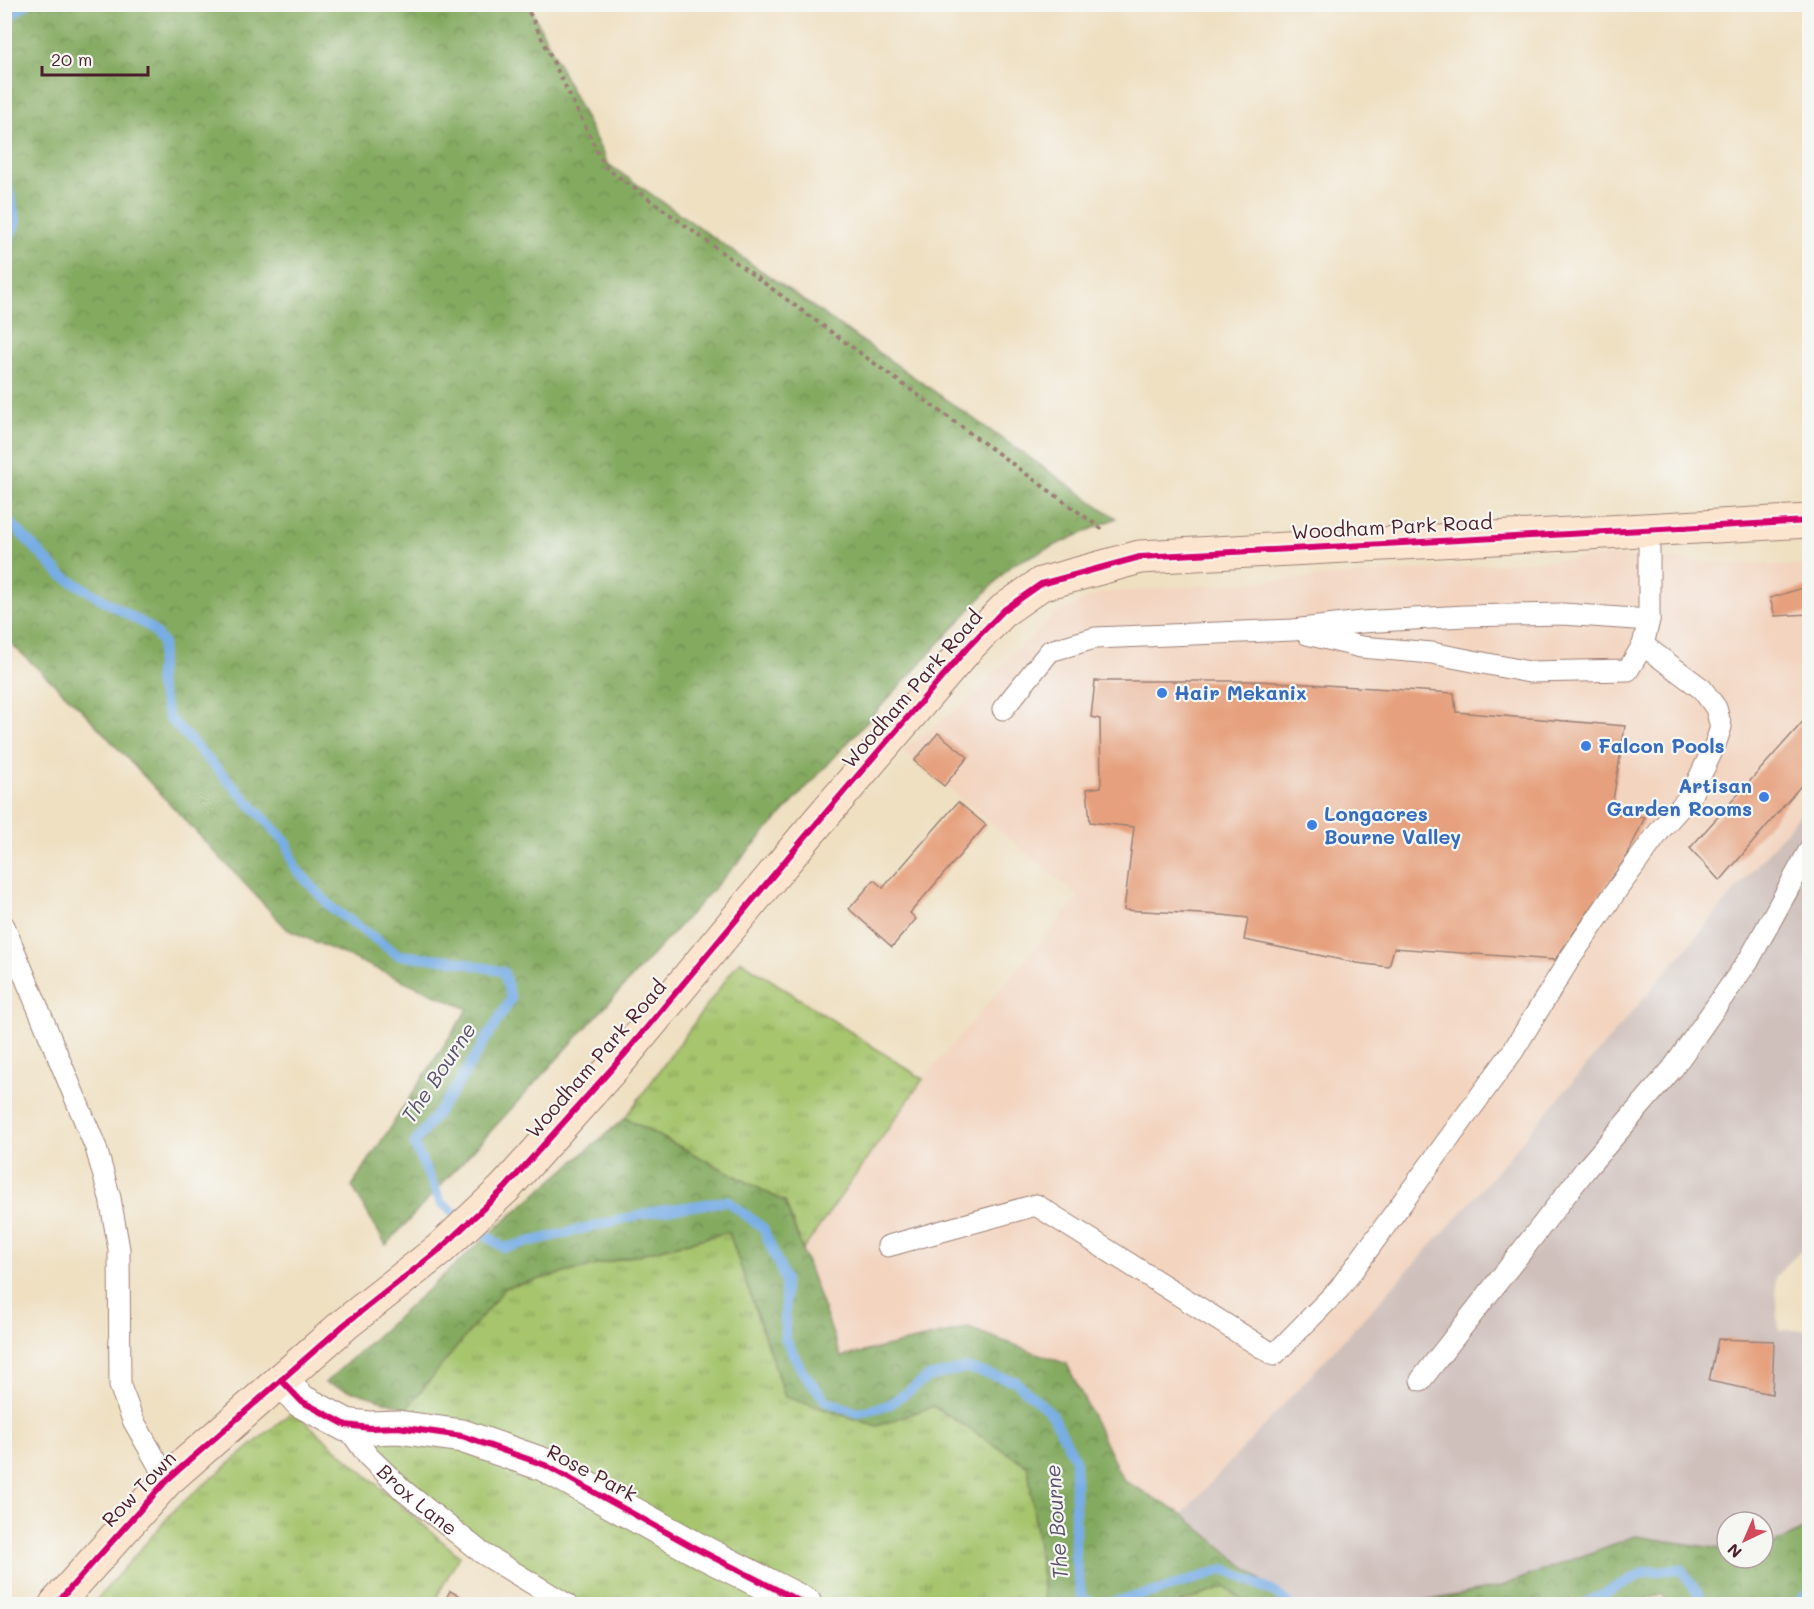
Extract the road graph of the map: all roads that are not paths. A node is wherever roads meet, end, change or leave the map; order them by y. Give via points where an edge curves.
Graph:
1 (1809, 521) edge
2 (1649, 529) junction
3 (1650, 620) junction
4 (1293, 630) junction
5 (1642, 645) junction
6 (1003, 709) dead end
7 (1809, 849) edge
8 (4, 926) edge
9 (888, 1246) dead end
10 (281, 1380) junction
11 (1421, 1380) dead end
12 (346, 1425) junction
13 (167, 1480) junction
14 (56, 1605) edge
15 (566, 1605) edge
16 (805, 1605) edge

1 - 2 street, Woodham Park Road
2 - 3 lane
2 - 10 street, Woodham Park Road via 1140,557 1041,584 1004,610 967,648 624,1054 505,1188 439,1250
3 - 4 lane via 1563,614 1465,616
3 - 5 lane
4 - 5 lane via 1361,646 1529,672 1628,670
4 - 6 lane via 1095,638 1050,651
5 - 9 lane via 1702,689 1716,708 1721,727 1690,795 1660,829 1569,960 1513,1051 1339,1288 1274,1355 1036,1205
7 - 11 lane via 1750,958 1674,1068 1585,1170
8 - 13 lane via 96,1148 119,1249 120,1386 133,1420
10 - 12 street, Brox Lane via 301,1401
10 - 13 street, Row Town
12 - 15 lane, Brox Lane via 368,1456 404,1491 482,1553
12 - 16 street, Rose Park via 398,1426 462,1436 545,1465
13 - 14 street, Row Town

